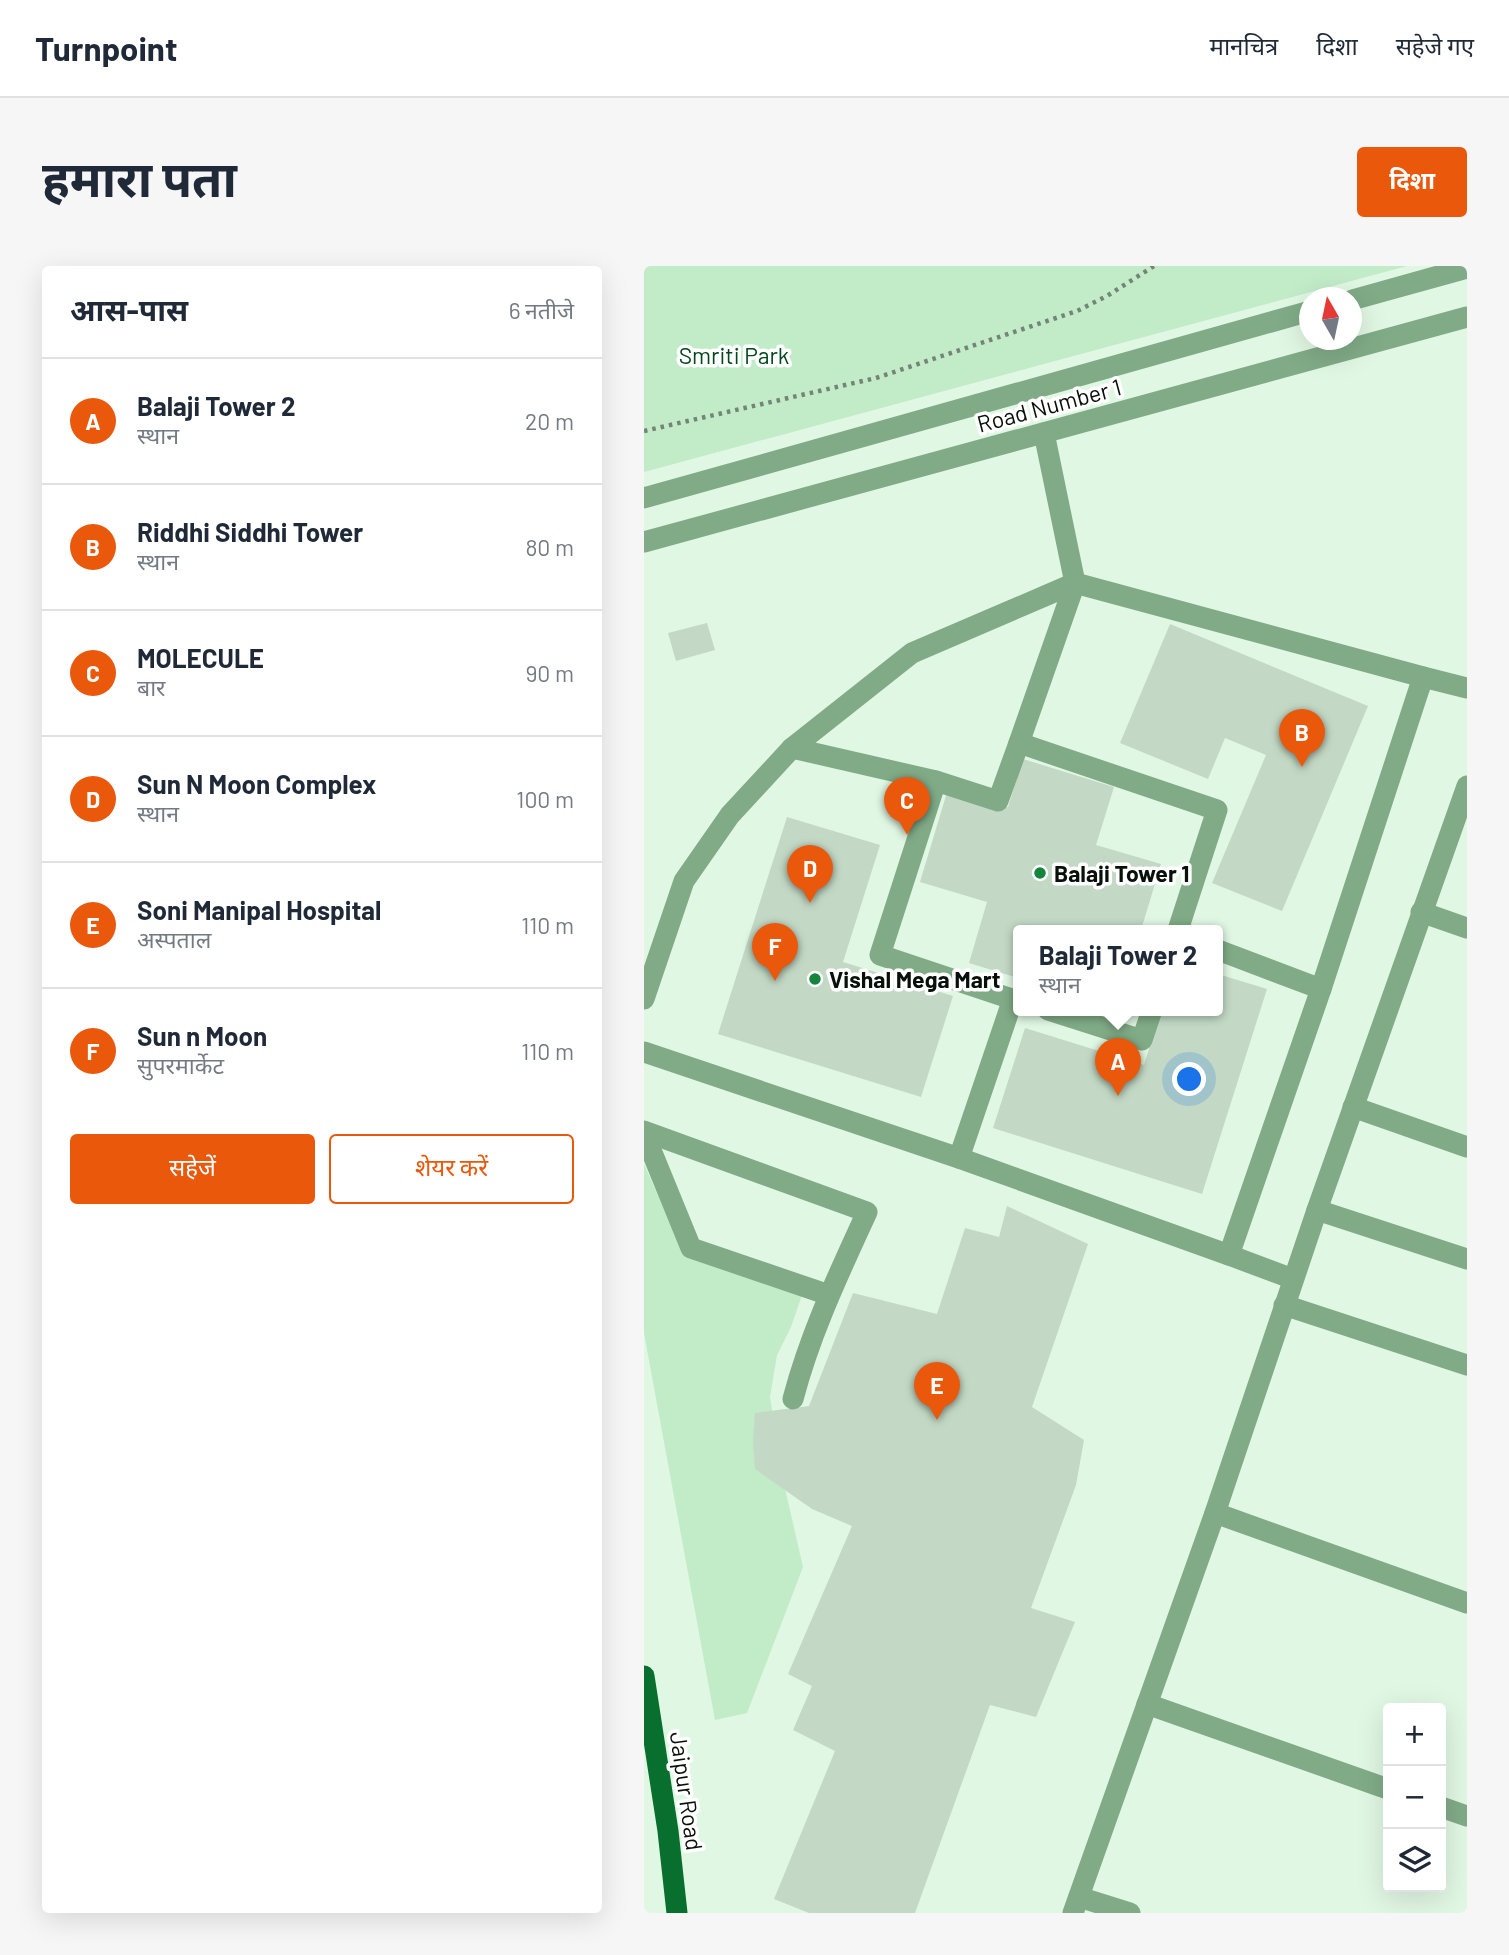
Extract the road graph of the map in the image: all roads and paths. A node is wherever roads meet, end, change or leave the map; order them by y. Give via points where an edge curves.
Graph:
1 (1154, 266) edge
2 (1467, 268) edge
3 (1362, 297) edge
4 (1299, 314) edge
5 (1467, 317) edge
6 (644, 431) edge
7 (1044, 433) junction
8 (644, 498) edge
9 (644, 542) edge
10 (1075, 583) junction
11 (1423, 677) junction
12 (1467, 688) edge
13 (1020, 743) junction
14 (792, 748) junction
15 (936, 781) junction
16 (1467, 786) edge
17 (1421, 912) junction
18 (1180, 925) edge
19 (1467, 928) edge
20 (1223, 952) edge
21 (1321, 989) junction
22 (644, 999) edge
23 (1013, 999) edge
24 (1013, 1008) edge
25 (1067, 1016) edge
26 (1150, 1016) edge
27 (644, 1052) edge
28 (1353, 1107) junction
29 (644, 1132) edge
30 (1467, 1147) edge
31 (959, 1158) junction
32 (1317, 1210) junction
33 (1229, 1255) junction
34 (1467, 1259) edge
35 (1293, 1279) junction
36 (829, 1295) junction
37 (1284, 1305) junction
38 (1467, 1365) edge
39 (793, 1399) dead end
40 (1214, 1513) junction
41 (1467, 1603) edge
42 (644, 1676) edge
43 (1147, 1704) junction
44 (1383, 1787) edge
45 (1446, 1809) edge
46 (1467, 1816) edge
47 (1076, 1905) edge
48 (677, 1913) edge
49 (1130, 1913) edge

1 - 6 path via 1077,311 876,379
2 - 3 street
4 - 8 street, Road Number 1
5 - 7 street, Road Number 1
7 - 9 street, Road Number 1
7 - 10 street
10 - 11 street
10 - 13 street
10 - 14 street via 912,653
11 - 12 street
11 - 21 street
13 - 15 street via 998,801
13 - 18 street via 1217,810
14 - 15 street
14 - 22 street via 730,815 684,881
15 - 23 street via 880,955
16 - 17 street
17 - 19 street
17 - 28 street
20 - 21 street
21 - 33 street
24 - 31 street
25 - 26 street via 1142,1040
27 - 31 street
28 - 30 street
28 - 32 street
29 - 36 street via 691,1248
29 - 36 street via 867,1212
31 - 33 street
32 - 34 street
32 - 35 street
33 - 35 street
35 - 37 street
36 - 39 street
37 - 38 street
37 - 40 street
40 - 41 street
40 - 43 street
42 - 48 main road, Jaipur Road
43 - 44 street
43 - 47 street
45 - 46 street
47 - 49 street

